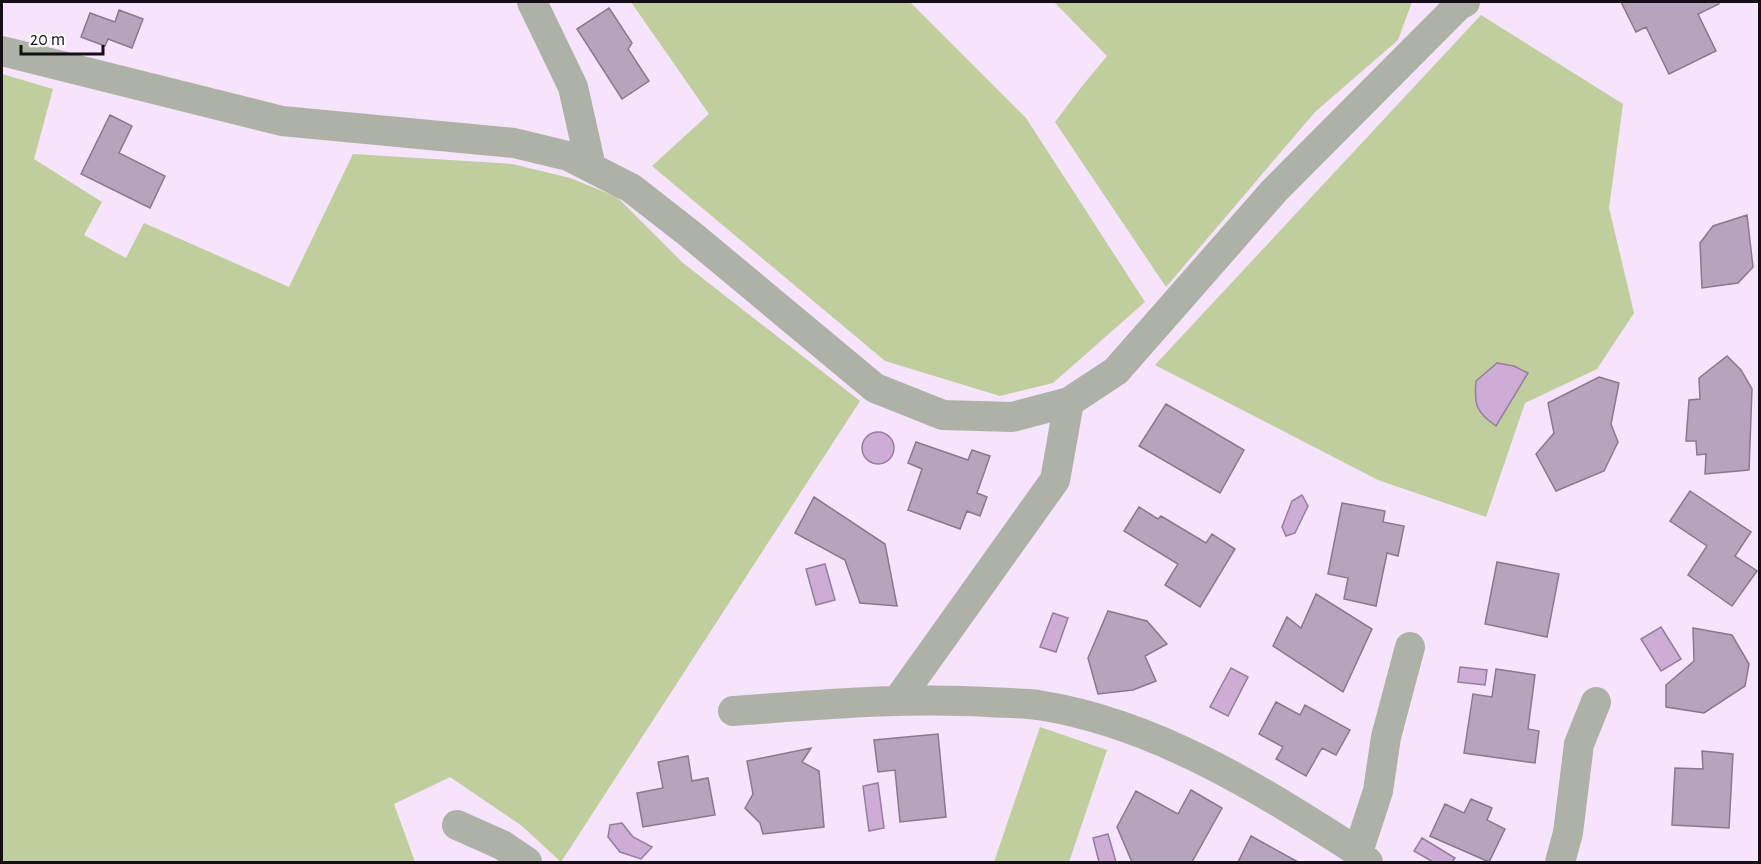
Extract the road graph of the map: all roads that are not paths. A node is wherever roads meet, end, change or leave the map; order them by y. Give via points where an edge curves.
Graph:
1 (532, 2) edge
2 (1455, 5) edge
3 (2, 51) edge
4 (591, 168) junction
5 (1069, 402) junction
6 (1410, 646) dead end
7 (898, 700) junction
8 (1596, 702) dead end
9 (733, 711) dead end
10 (457, 825) dead end
11 (1363, 857) edge
12 (527, 862) edge
13 (1560, 862) edge

1 - 4 street via 573,87
2 - 5 street via 1274,191 1116,370
3 - 4 street via 282,122 514,143 568,156
4 - 5 street via 631,188 874,388 943,415 1012,417
5 - 7 street via 1055,480
6 - 11 street via 1386,737
7 - 9 street
7 - 11 street via 1037,705 1110,722 1180,749 1269,796
8 - 13 street via 1579,744 1568,833
10 - 12 street

